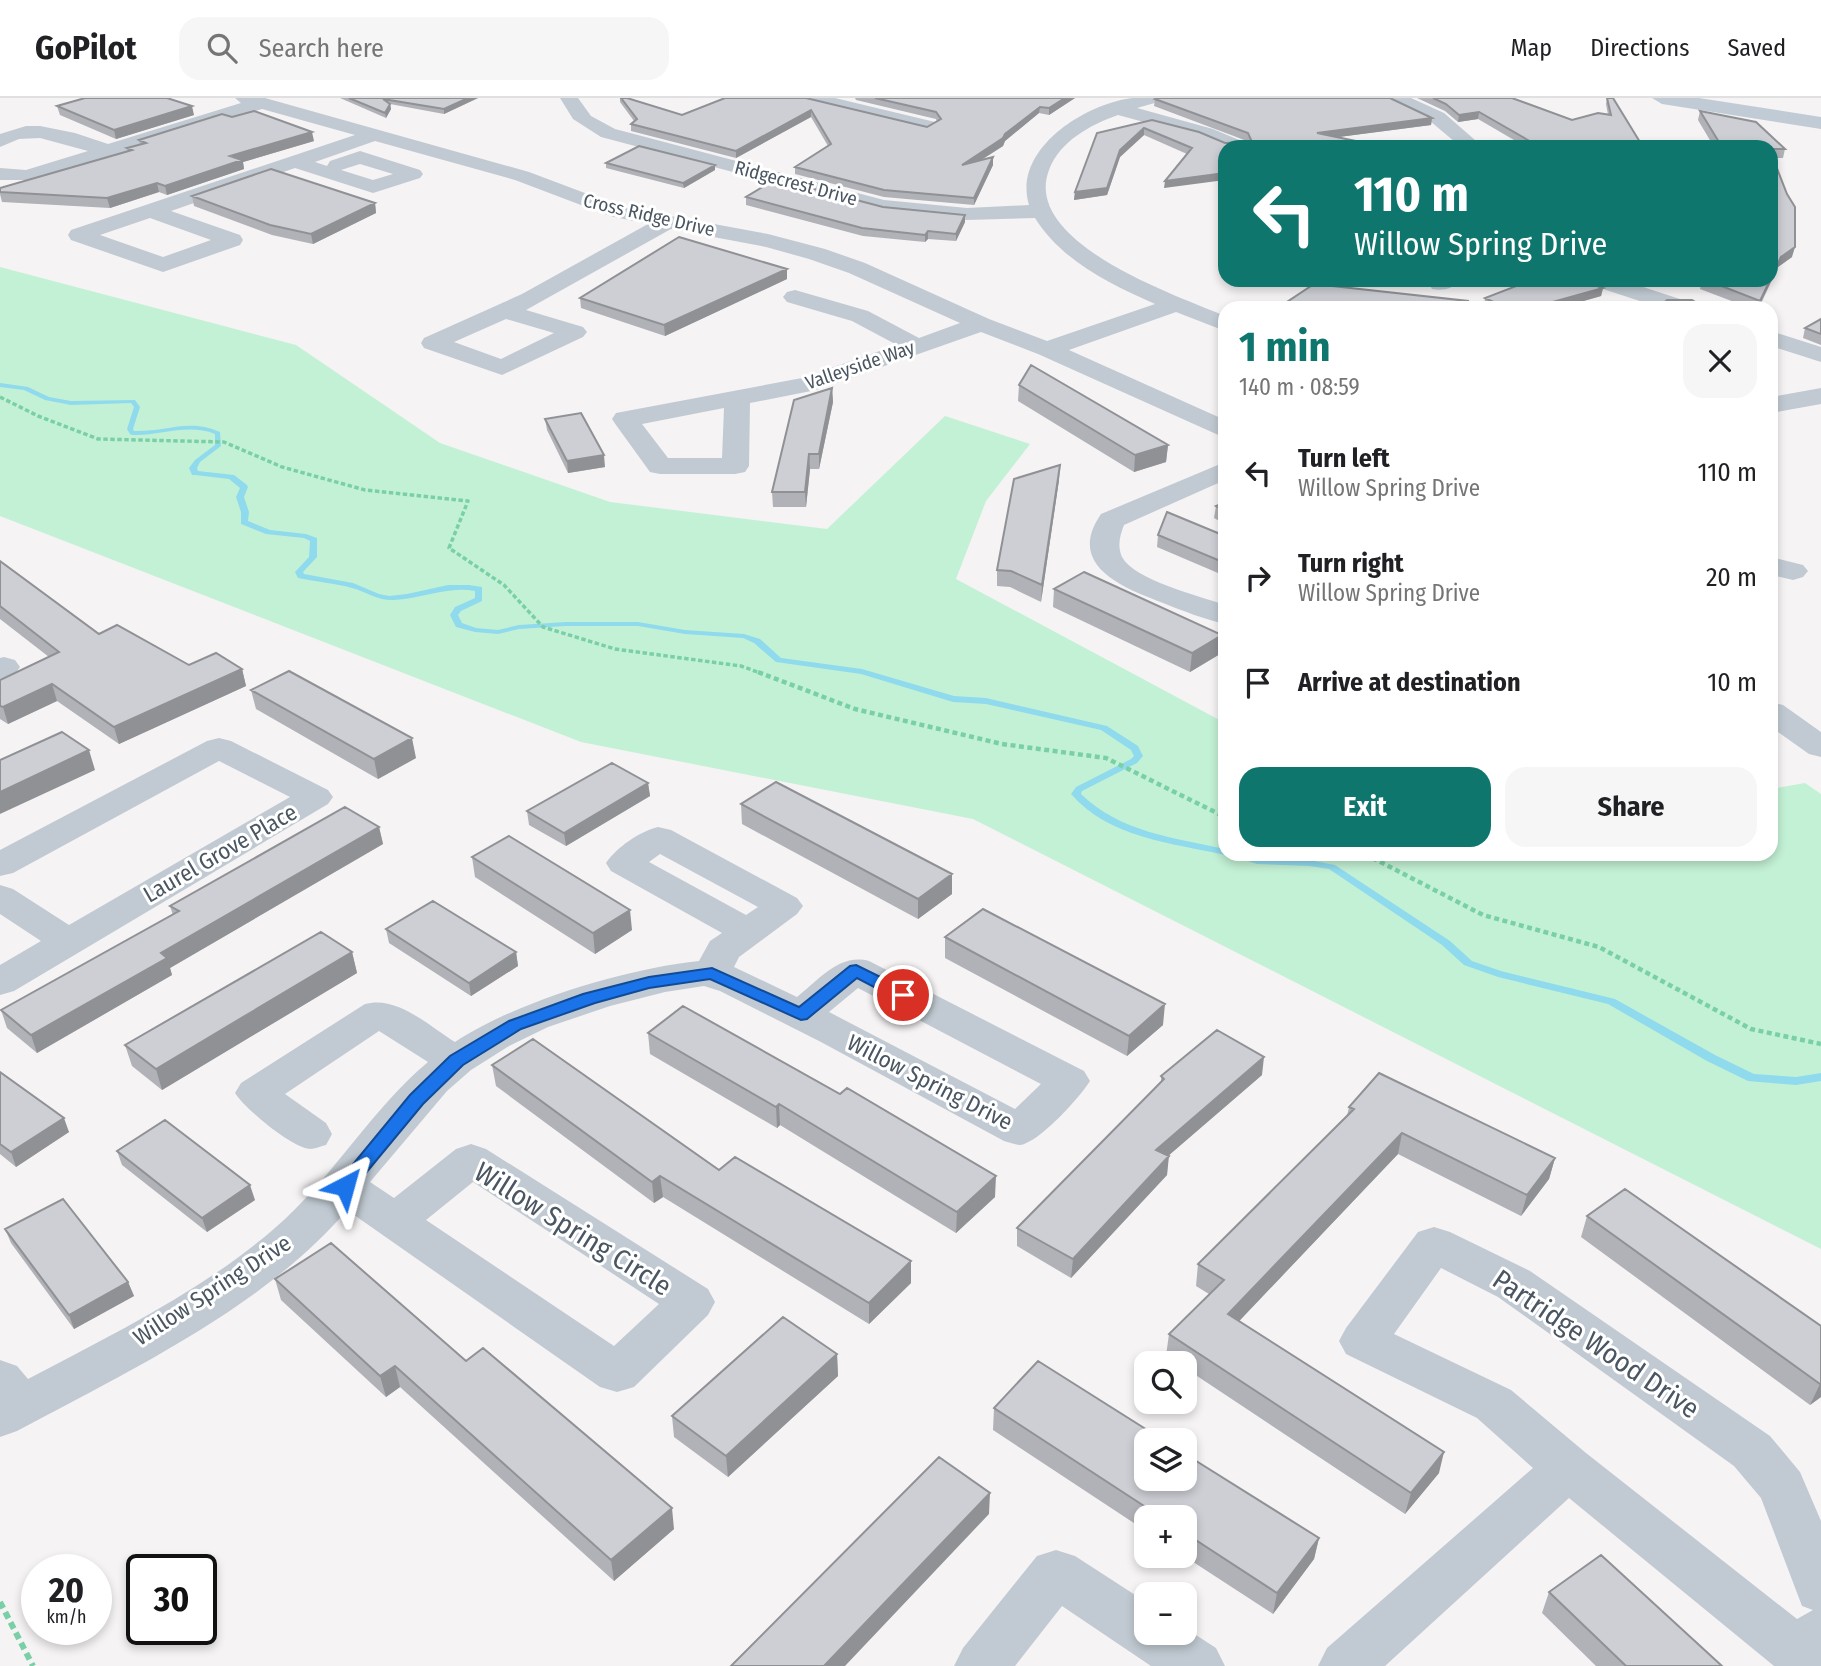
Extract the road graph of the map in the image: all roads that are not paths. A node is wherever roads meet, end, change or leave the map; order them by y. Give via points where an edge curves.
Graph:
1 (569, 98) edge
2 (812, 98) edge
3 (1151, 98) edge
4 (1395, 98) edge
5 (1662, 98) edge
6 (252, 100) edge
7 (1092, 102) dead end
8 (1117, 109) junction
9 (1821, 124) edge
10 (928, 127) edge
11 (374, 135) junction
12 (1222, 140) edge
13 (1465, 140) edge
14 (0, 141) edge
15 (108, 151) junction
16 (296, 162) junction
17 (322, 170) dead end
18 (0, 174) edge
19 (151, 211) junction
20 (1041, 211) junction
21 (668, 222) junction
22 (1644, 287) edge
23 (795, 297) dead end
24 (1671, 301) edge
25 (1177, 304) junction
26 (505, 311) junction
27 (1218, 321) edge
28 (981, 324) junction
29 (1778, 340) edge
30 (917, 345) junction
31 (1046, 349) junction
32 (1821, 355) edge
33 (1821, 396) edge
34 (737, 400) dead end
35 (1778, 404) edge
36 (1218, 427) edge
37 (1218, 473) edge
38 (1218, 612) edge
39 (1778, 717) edge
40 (1821, 747) edge
41 (0, 865) edge
42 (0, 897) edge
43 (748, 932) dead end
44 (68, 942) junction
45 (712, 974) junction
46 (0, 982) edge
47 (801, 1014) junction
48 (456, 1061) junction
49 (311, 1134) dead end
50 (345, 1186) junction
51 (395, 1221) junction
52 (7, 1401) edge
53 (1567, 1468) junction
54 (1821, 1589) edge
55 (1821, 1631) edge
56 (1162, 1649) edge
57 (982, 1666) edge
58 (1346, 1666) edge

1 - 20 street, Ridgecrest Drive via 590,125 608,133 883,206 967,214
2 - 10 street
3 - 8 street
4 - 13 street via 1437,117
5 - 9 street
6 - 11 street, Cross Ridge Drive
6 - 15 street
7 - 8 street
8 - 12 street
8 - 20 street via 1076,127 1046,153 1034,180 1034,196
11 - 16 street
11 - 21 street, Cross Ridge Drive via 522,176 617,212
14 - 15 street via 10,135 52,131
15 - 18 street via 27,176
16 - 17 street
16 - 19 street
19 - 19 street via 79,235 163,265 232,240
20 - 25 street via 1056,233 1085,257
21 - 26 street
21 - 28 street, Cross Ridge Drive via 817,254
22 - 24 street
23 - 30 street via 860,316
25 - 27 street
25 - 31 street
26 - 26 street via 481,322 433,343 502,368 575,332
28 - 30 street, Valleyside Way
28 - 31 street, Cross Ridge Drive
29 - 32 street
30 - 34 street, Valleyside Way via 807,385
31 - 36 street, Cross Ridge Drive
33 - 35 street
37 - 38 street via 1111,520 1102,537 1107,559 1128,580
39 - 40 street
41 - 44 street, Laurel Grove Place via 219,748 316,797
42 - 44 street
43 - 45 street via 724,950
44 - 46 street, Laurel Grove Place
45 - 47 street, Willow Spring Drive
45 - 48 street, Willow Spring Drive via 589,998 515,1025
47 - 47 street, Willow Spring Drive via 1019,1130 1069,1081 856,970
48 - 49 street via 379,1013 256,1093
48 - 50 street, Willow Spring Drive via 408,1108
50 - 51 street, Willow Spring Circle
50 - 52 street, Willow Spring Drive via 301,1232 199,1304
51 - 51 street, Willow Spring Circle via 617,1373 692,1303 471,1160
53 - 54 street, Partridge Wood Drive via 1494,1404 1363,1341 1434,1244 1514,1284 1752,1451 1782,1487
53 - 55 street, Partridge Wood Drive via 1800,1654
53 - 58 street
56 - 57 street via 1056,1573

